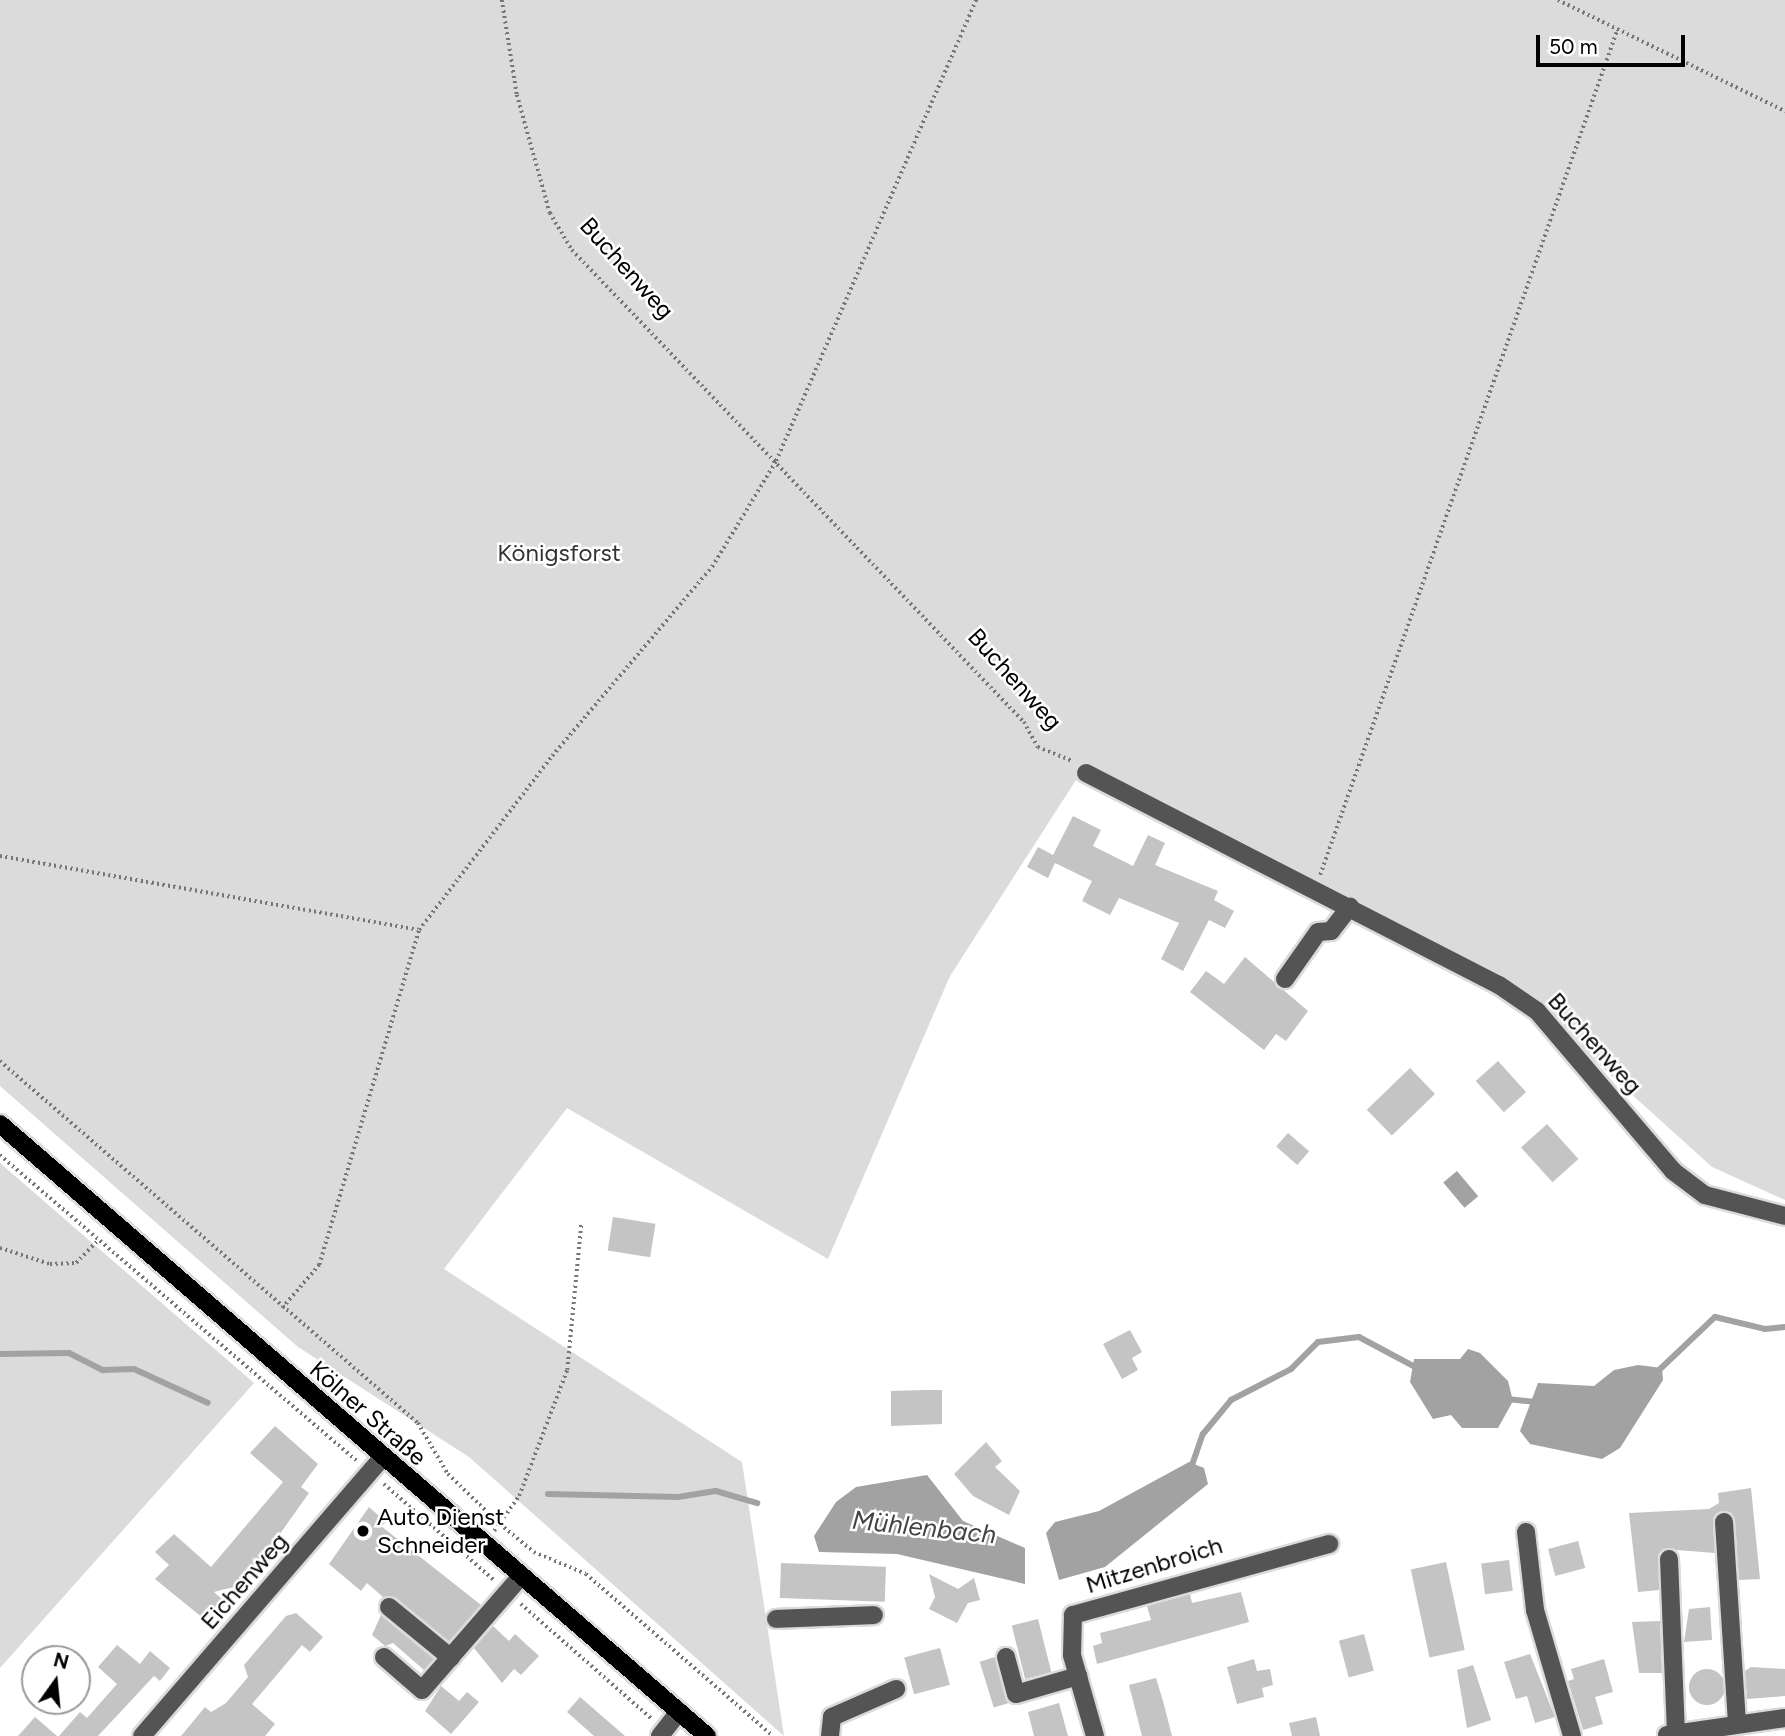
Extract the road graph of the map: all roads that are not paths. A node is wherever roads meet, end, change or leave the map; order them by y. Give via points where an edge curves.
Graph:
1 (1086, 773) road end
2 (1350, 907) junction
3 (1285, 979) dead end
4 (0, 1124) edge
5 (1785, 1216) edge
6 (376, 1465) junction
7 (1724, 1522) dead end
8 (1526, 1532) dead end
9 (1717, 1543) dead end
10 (1329, 1544) dead end
11 (1670, 1559) dead end
12 (525, 1579) junction
13 (511, 1595) junction
14 (389, 1606) dead end
15 (874, 1615) dead end
16 (776, 1619) dead end
17 (384, 1657) dead end
18 (1006, 1657) dead end
19 (451, 1658) junction
20 (1078, 1676) junction
21 (447, 1677) dead end
22 (896, 1689) dead end
23 (679, 1712) junction
24 (1785, 1718) edge
25 (1731, 1725) junction
26 (663, 1733) edge
27 (1671, 1734) edge
28 (142, 1736) edge
29 (707, 1736) edge
30 (830, 1736) edge
31 (1095, 1736) edge
32 (1572, 1736) edge

1 - 2 street, Buchenweg
2 - 3 street via 1331,931 1318,932
2 - 5 street, Buchenweg via 1537,1011 1674,1171 1705,1195
4 - 6 main road, Kölner Straße
6 - 12 main road, Kölner Straße
6 - 28 street, Eichenweg
7 - 25 street
8 - 32 street via 1535,1610
9 - 25 street
10 - 20 street, Mitzenbroich via 1073,1615
11 - 27 street
12 - 13 street
12 - 23 main road, Kölner Straße
13 - 19 street
13 - 21 street
14 - 19 street
15 - 16 street
17 - 19 street via 422,1690
18 - 20 street via 1016,1694
20 - 31 street, Mitzenbroich
22 - 30 street via 832,1717
23 - 26 street
23 - 29 main road, Kölner Straße
24 - 25 street
25 - 27 street

